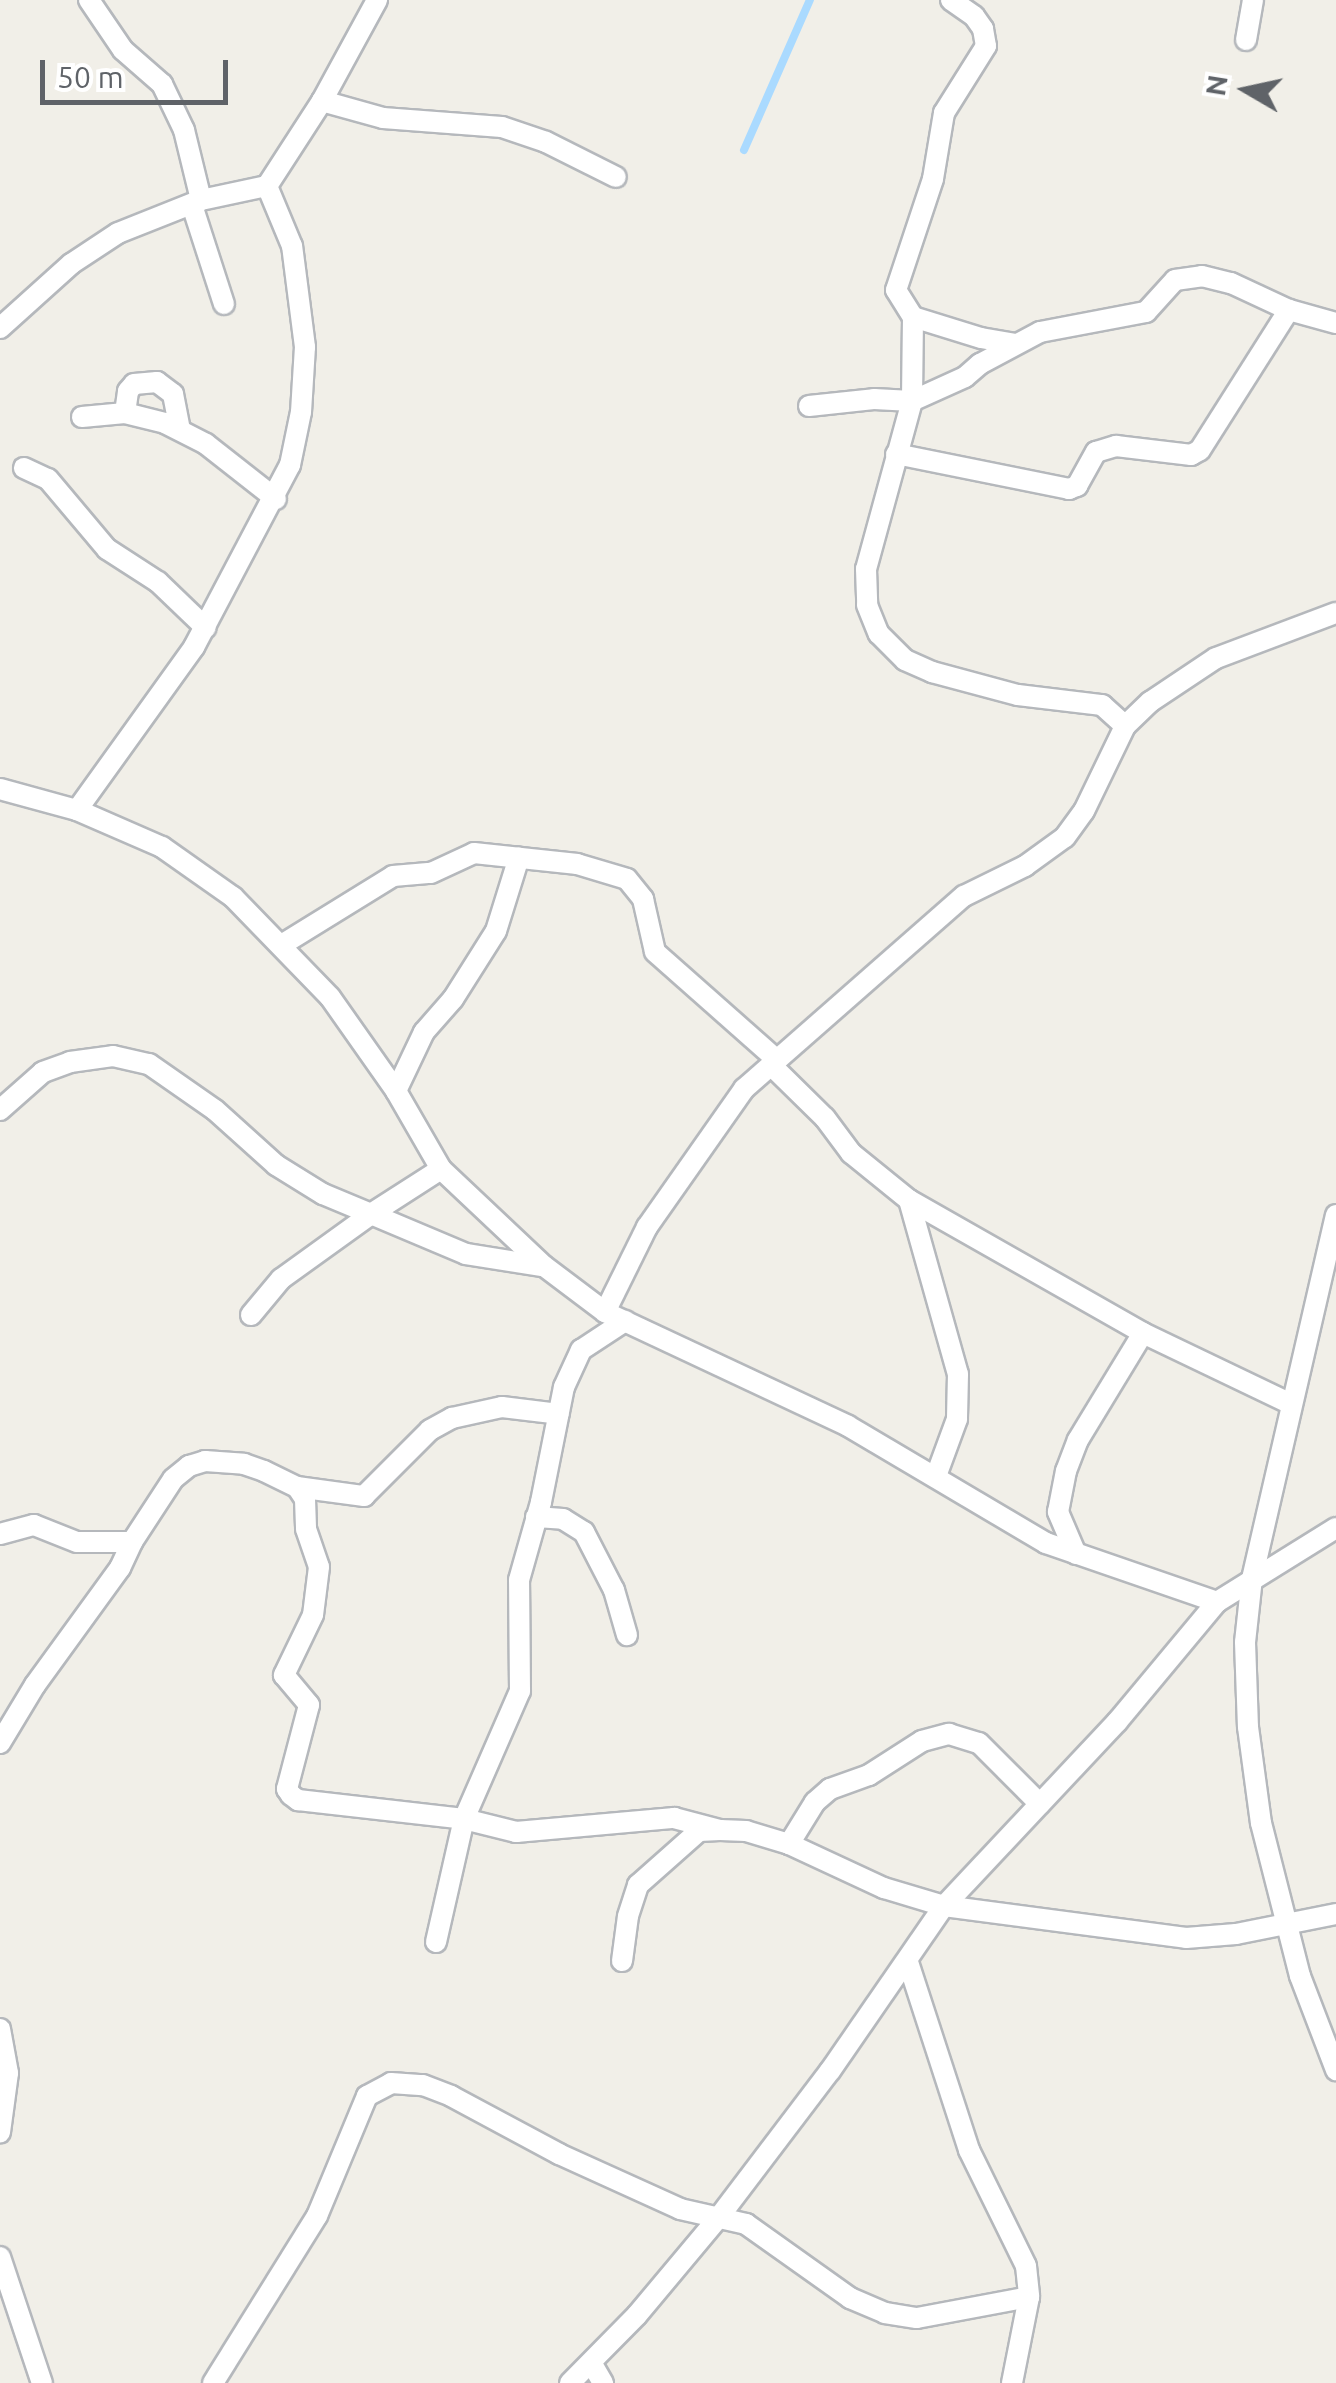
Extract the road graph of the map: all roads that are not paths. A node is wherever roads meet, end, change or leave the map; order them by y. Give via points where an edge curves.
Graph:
1 (90, 0) edge
2 (377, 0) edge
3 (951, 0) edge
4 (1253, 0) edge
5 (1246, 40) dead end
6 (322, 100) junction
7 (616, 176) dead end
8 (266, 186) junction
9 (196, 202) junction
10 (224, 304) dead end
11 (1289, 310) junction
12 (913, 316) junction
13 (1336, 323) edge
14 (0, 328) edge
15 (1014, 344) junction
16 (912, 400) junction
17 (810, 406) dead end
18 (125, 413) junction
19 (82, 417) dead end
20 (180, 429) junction
21 (896, 454) junction
22 (24, 468) dead end
23 (276, 498) junction
24 (1336, 613) edge
25 (206, 628) junction
26 (1125, 726) junction
27 (0, 789) edge
28 (77, 810) junction
29 (520, 857) junction
30 (283, 944) junction
31 (774, 1063) junction
32 (396, 1091) junction
33 (0, 1110) edge
34 (441, 1169) junction
35 (909, 1200) junction
36 (371, 1214) junction
37 (1336, 1216) edge
38 (544, 1266) junction
39 (251, 1315) dead end
40 (615, 1316) junction
41 (1143, 1333) junction
42 (1291, 1404) junction
43 (560, 1414) junction
44 (936, 1476) junction
45 (297, 1487) junction
46 (536, 1517) junction
47 (1336, 1528) edge
48 (0, 1534) edge
49 (132, 1542) junction
50 (1076, 1554) junction
51 (1252, 1578) junction
52 (1217, 1602) junction
53 (627, 1636) dead end
54 (0, 1743) edge
55 (1040, 1804) junction
56 (464, 1819) junction
57 (720, 1830) junction
58 (789, 1844) junction
59 (944, 1906) junction
60 (1336, 1914) edge
61 (1289, 1922) junction
62 (436, 1942) dead end
63 (622, 1962) dead end
64 (908, 1962) junction
65 (0, 2029) edge
66 (1336, 2070) edge
67 (0, 2132) edge
68 (718, 2216) junction
69 (0, 2257) edge
70 (1029, 2297) junction
71 (592, 2364) junction
72 (42, 2383) edge
73 (213, 2383) edge
74 (570, 2383) edge
75 (603, 2383) edge
76 (1012, 2383) edge

1 - 9 street via 123,50 162,84 184,130
2 - 6 street
3 - 12 street via 974,16 986,46 944,113 933,179 904,259 896,290
4 - 5 street
6 - 7 street via 383,118 502,127
6 - 8 street
8 - 9 street
8 - 23 street via 292,246 305,347 290,465
9 - 10 street
9 - 14 street via 92,247
11 - 13 street
11 - 15 street via 1202,276 1175,280 1146,312 1040,332
11 - 21 street via 1200,450 1190,455 1116,446 1096,452 1069,489
12 - 15 street
12 - 16 street
15 - 16 street via 965,378
16 - 17 street
16 - 21 street
18 - 19 street
18 - 20 street
18 - 20 street via 134,384 157,382 172,394
20 - 23 street
21 - 26 street via 866,569 867,604 879,634 905,660 932,672 1018,695 1102,705
22 - 25 street via 48,479 107,549 158,582
23 - 25 street
24 - 26 street via 1216,658
25 - 28 street
26 - 31 street via 1084,812 1064,837 1025,866 964,896
27 - 28 street
28 - 30 street via 162,847 233,897
29 - 30 street via 474,853 432,873 393,876
29 - 31 street via 627,879 644,899 655,952
29 - 32 street via 496,931 454,1000 424,1032
30 - 32 street via 330,996
31 - 35 street via 851,1153
31 - 40 street via 744,1089 647,1227
32 - 34 street
33 - 36 street via 42,1072 70,1062 113,1056 149,1064 215,1110 276,1165
34 - 36 street
34 - 38 street
35 - 41 street
35 - 44 street via 958,1374 957,1419
36 - 38 street via 466,1254
36 - 39 street via 280,1279
37 - 42 street
38 - 40 street
40 - 43 street via 581,1350
40 - 44 street via 848,1426
41 - 42 street
41 - 50 street via 1066,1471 1058,1512
42 - 51 street
43 - 45 street via 502,1407 452,1418 419,1440 364,1496
43 - 46 street
44 - 50 street via 986,1511
45 - 49 street via 244,1464 204,1461 173,1478
45 - 56 street via 319,1584 313,1615 284,1674 309,1705 287,1788 298,1800
46 - 53 street via 562,1519 584,1532 614,1590
46 - 56 street via 519,1580 520,1691
47 - 51 street
48 - 49 street via 34,1525 77,1542
49 - 54 street
50 - 52 street
51 - 52 street
51 - 61 street via 1245,1642 1248,1727 1261,1823
52 - 55 street
55 - 58 street via 979,1743 949,1734 830,1789
55 - 59 street
56 - 57 street via 516,1832 674,1818
56 - 62 street
57 - 58 street
57 - 63 street via 699,1832 638,1885
58 - 59 street via 884,1888
59 - 61 street via 1186,1938
59 - 64 street
60 - 61 street
61 - 66 street via 1300,1976
64 - 68 street
64 - 70 street via 969,2150 1026,2266
65 - 67 street via 8,2073
68 - 70 street via 746,2224 850,2298 900,2317
68 - 71 street
68 - 73 street via 680,2209 452,2096 391,2082 367,2096 317,2216
69 - 72 street
70 - 76 street
71 - 74 street
71 - 75 street

